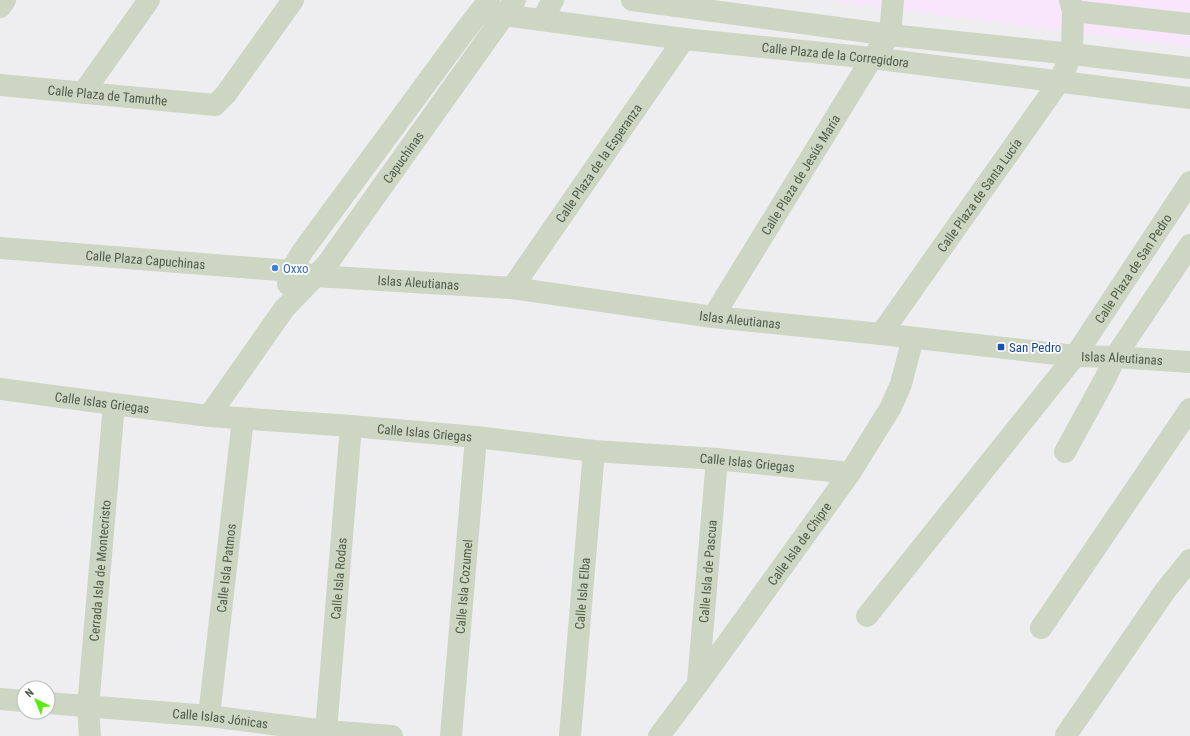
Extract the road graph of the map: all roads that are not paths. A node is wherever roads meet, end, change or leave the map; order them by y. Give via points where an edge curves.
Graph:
1 (5, 0) edge
2 (149, 0) edge
3 (293, 0) edge
4 (553, 0) edge
5 (632, 0) edge
6 (893, 0) edge
7 (1072, 6) edge
8 (0, 7) edge
9 (497, 7) edge
10 (542, 20) junction
11 (1190, 24) edge
12 (890, 35) junction
13 (684, 39) junction
14 (1072, 54) junction
15 (872, 58) junction
16 (1190, 68) edge
17 (1059, 82) junction
18 (0, 85) edge
19 (83, 93) junction
20 (1190, 98) edge
21 (1190, 182) edge
22 (1190, 245) edge
23 (0, 248) edge
24 (291, 271) junction
25 (316, 276) junction
26 (512, 288) junction
27 (284, 309) junction
28 (713, 317) junction
29 (881, 334) junction
30 (912, 338) junction
31 (1075, 356) junction
32 (1115, 357) junction
33 (1190, 362) edge
34 (0, 389) edge
35 (114, 404) junction
36 (1190, 409) edge
37 (209, 416) junction
38 (243, 419) junction
39 (351, 426) junction
40 (476, 437) junction
41 (594, 451) junction
42 (1065, 452) dead end
43 (717, 459) junction
44 (850, 473) junction
45 (1190, 560) edge
46 (867, 616) dead end
47 (1041, 628) dead end
48 (698, 684) junction
49 (0, 699) edge
50 (16, 700) edge
51 (56, 704) edge
52 (88, 707) junction
53 (209, 716) junction
54 (326, 731) junction
55 (1066, 735) dead end
56 (90, 736) edge
57 (392, 736) edge
58 (451, 736) edge
59 (570, 736) edge
60 (659, 736) edge

1 - 8 street
2 - 19 street
3 - 19 street, Calle Plaza de Tamuthe via 226,94 215,105
4 - 10 street
5 - 12 street, Calle Plaza de la Corregidora
6 - 12 street
7 - 11 street
7 - 14 street
9 - 10 street, Calle Plaza de la Corregidora
9 - 24 street, Capuchinas via 459,38 302,252
9 - 25 street, Capuchinas via 327,264
10 - 13 street, Calle Plaza de la Corregidora
12 - 14 street, Calle Plaza de la Corregidora
12 - 15 street, Calle Plaza de Jesús María
13 - 15 street, Calle Plaza de la Corregidora
13 - 26 street, Calle Plaza de la Esperanza
14 - 16 street, Calle Plaza de la Corregidora
14 - 17 street, Calle Plaza de Santa Lucía
15 - 17 street, Calle Plaza de la Corregidora
15 - 28 street, Calle Plaza de Jesús María
17 - 20 street, Calle Plaza de la Corregidora
17 - 29 street, Calle Plaza de Santa Lucía
18 - 19 street, Calle Plaza de Tamuthe
21 - 31 street, Calle Plaza de San Pedro
22 - 32 street
23 - 24 street, Calle Plaza Capuchinas
24 - 25 street, Islas Aleutianas
24 - 27 street, Capuchinas
25 - 26 street, Islas Aleutianas
25 - 27 street, Capuchinas
26 - 28 street, Islas Aleutianas
27 - 37 street, Capuchinas
28 - 29 street, Islas Aleutianas
29 - 30 street, Islas Aleutianas
30 - 31 street, Islas Aleutianas
30 - 44 street, Calle Isla de Chipre via 901,384 891,407
31 - 32 street, Islas Aleutianas
31 - 46 street, Calle Plaza de San Pedro
32 - 33 street, Islas Aleutianas
32 - 42 street
34 - 35 street, Calle Islas Griegas
35 - 37 street, Calle Islas Griegas
35 - 52 street, Cerrada Isla de Montecristo
36 - 47 street
37 - 38 street, Calle Islas Griegas
38 - 39 street, Calle Islas Griegas
38 - 53 street, Calle Isla Patmos
39 - 40 street, Calle Islas Griegas
39 - 54 street, Calle Isla Rodas
40 - 41 street, Calle Islas Griegas
40 - 58 street, Calle Isla Cozumel
41 - 43 street, Calle Islas Griegas
41 - 59 street, Calle Isla Elba
43 - 44 street, Calle Islas Griegas
43 - 48 street, Calle Isla de Pascua
44 - 48 street, Calle Isla de Chipre
45 - 55 street via 1165,591
48 - 60 street, Calle Isla de Chipre
49 - 50 street
51 - 52 street, Calle Islas Jónicas
52 - 53 street, Calle Islas Jónicas
52 - 56 street, Cerrada Isla de Montecristo
53 - 54 street, Calle Islas Jónicas
54 - 57 street, Calle Islas Jónicas

